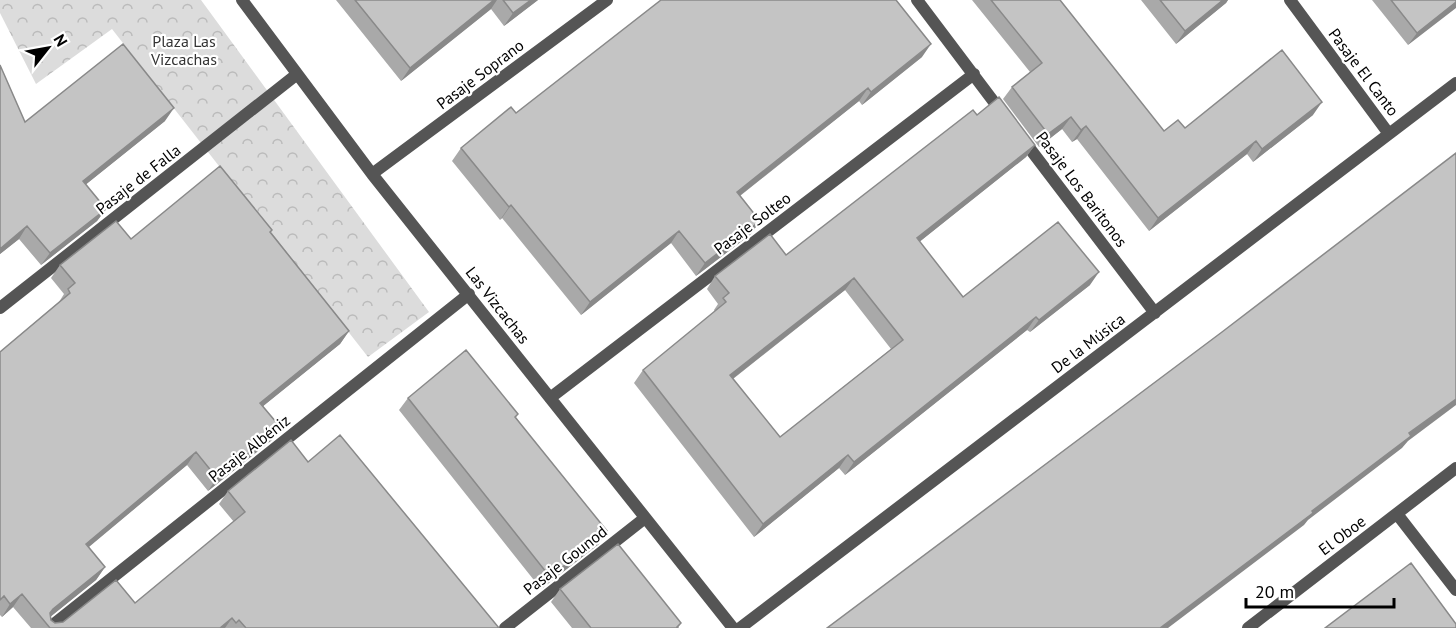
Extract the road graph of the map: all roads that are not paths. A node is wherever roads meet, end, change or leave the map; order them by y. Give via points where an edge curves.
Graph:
1 (242, 0) edge
2 (607, 0) edge
3 (917, 0) edge
4 (1290, 0) edge
5 (974, 74) junction
6 (296, 75) junction
7 (1456, 83) edge
8 (1389, 134) junction
9 (372, 174) junction
10 (470, 294) junction
11 (0, 308) edge
12 (1155, 313) junction
13 (550, 398) junction
14 (1456, 468) edge
15 (1396, 514) junction
16 (645, 518) junction
17 (1456, 590) edge
18 (49, 628) edge
19 (505, 628) edge
20 (733, 628) edge
21 (740, 628) edge
22 (1248, 628) edge

1 - 6 street, Las Vizcachas
2 - 9 street, Pasaje Soprano
3 - 5 street, Pasaje Los Baritonos
4 - 8 street, Pasaje El Canto
5 - 12 street, Pasaje Los Baritonos
5 - 13 street, Pasaje Solteo
6 - 9 street, Las Vizcachas
6 - 11 street, Pasaje de Falla
7 - 8 street, De la Música
8 - 12 street, De la Música
9 - 10 street, Las Vizcachas
10 - 13 street, Las Vizcachas
10 - 18 street, Pasaje Albéniz
12 - 21 street, De la Música
13 - 16 street, Las Vizcachas
14 - 15 street, El Oboe
15 - 17 street
15 - 22 street, El Oboe
16 - 19 street, Pasaje Gounod
16 - 20 street, Las Vizcachas

